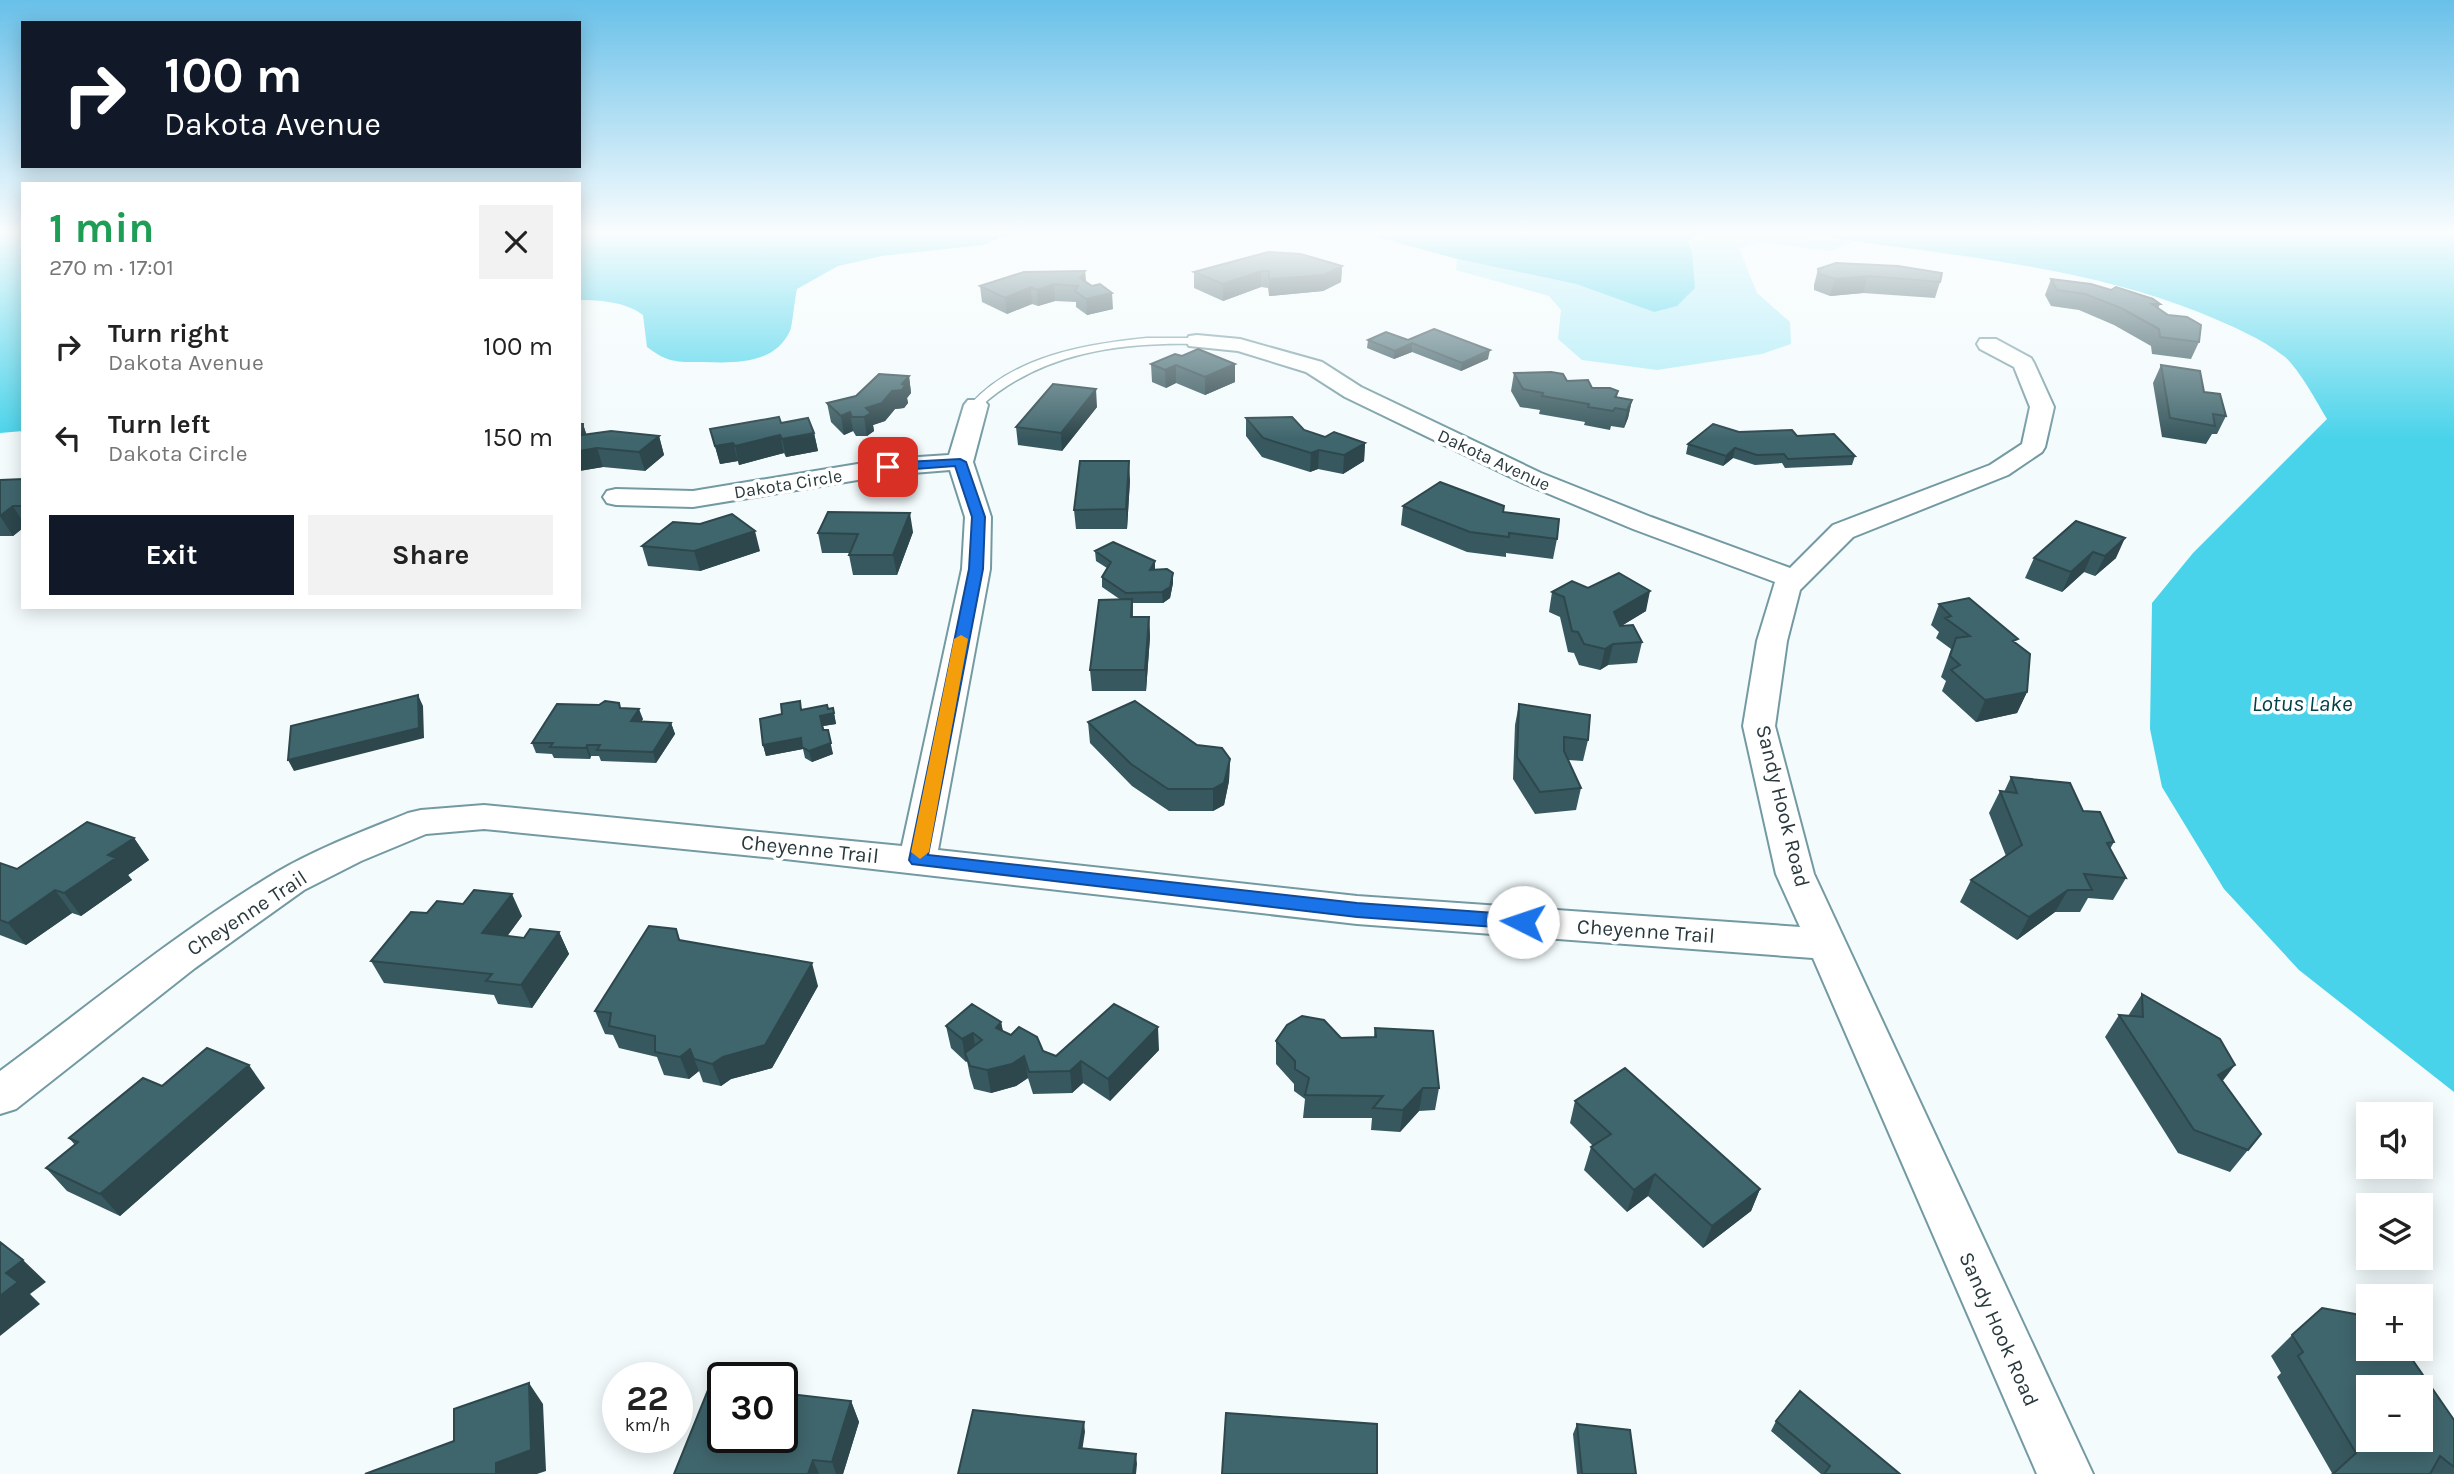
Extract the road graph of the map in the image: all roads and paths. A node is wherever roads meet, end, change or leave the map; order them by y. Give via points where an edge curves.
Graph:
1 (1197, 341) joint
2 (1988, 344) dead end
3 (976, 405) joint
4 (960, 462) junction
5 (617, 497) dead end
6 (1794, 579) junction
7 (918, 860) junction
8 (1826, 944) junction
9 (0, 1096) edge
10 (2065, 1474) edge

1 - 3 lane via 1160,339 1074,353 999,384
1 - 6 street, Dakota Avenue via 1240,345 1314,367 1353,392 1532,478
2 - 6 street, Sandy Hook Road via 2023,363 2042,408 2034,447 1999,470 1843,531
3 - 4 street
4 - 5 street, Dakota Circle via 888,467 693,499
4 - 7 street via 978,517 976,569
6 - 8 street, Sandy Hook Road via 1786,587 1772,641 1759,726 1795,874
7 - 8 street, Cheyenne Trail via 1357,910
7 - 9 street, Cheyenne Trail via 484,817 421,822 291,881 181,957
8 - 10 street, Sandy Hook Road

